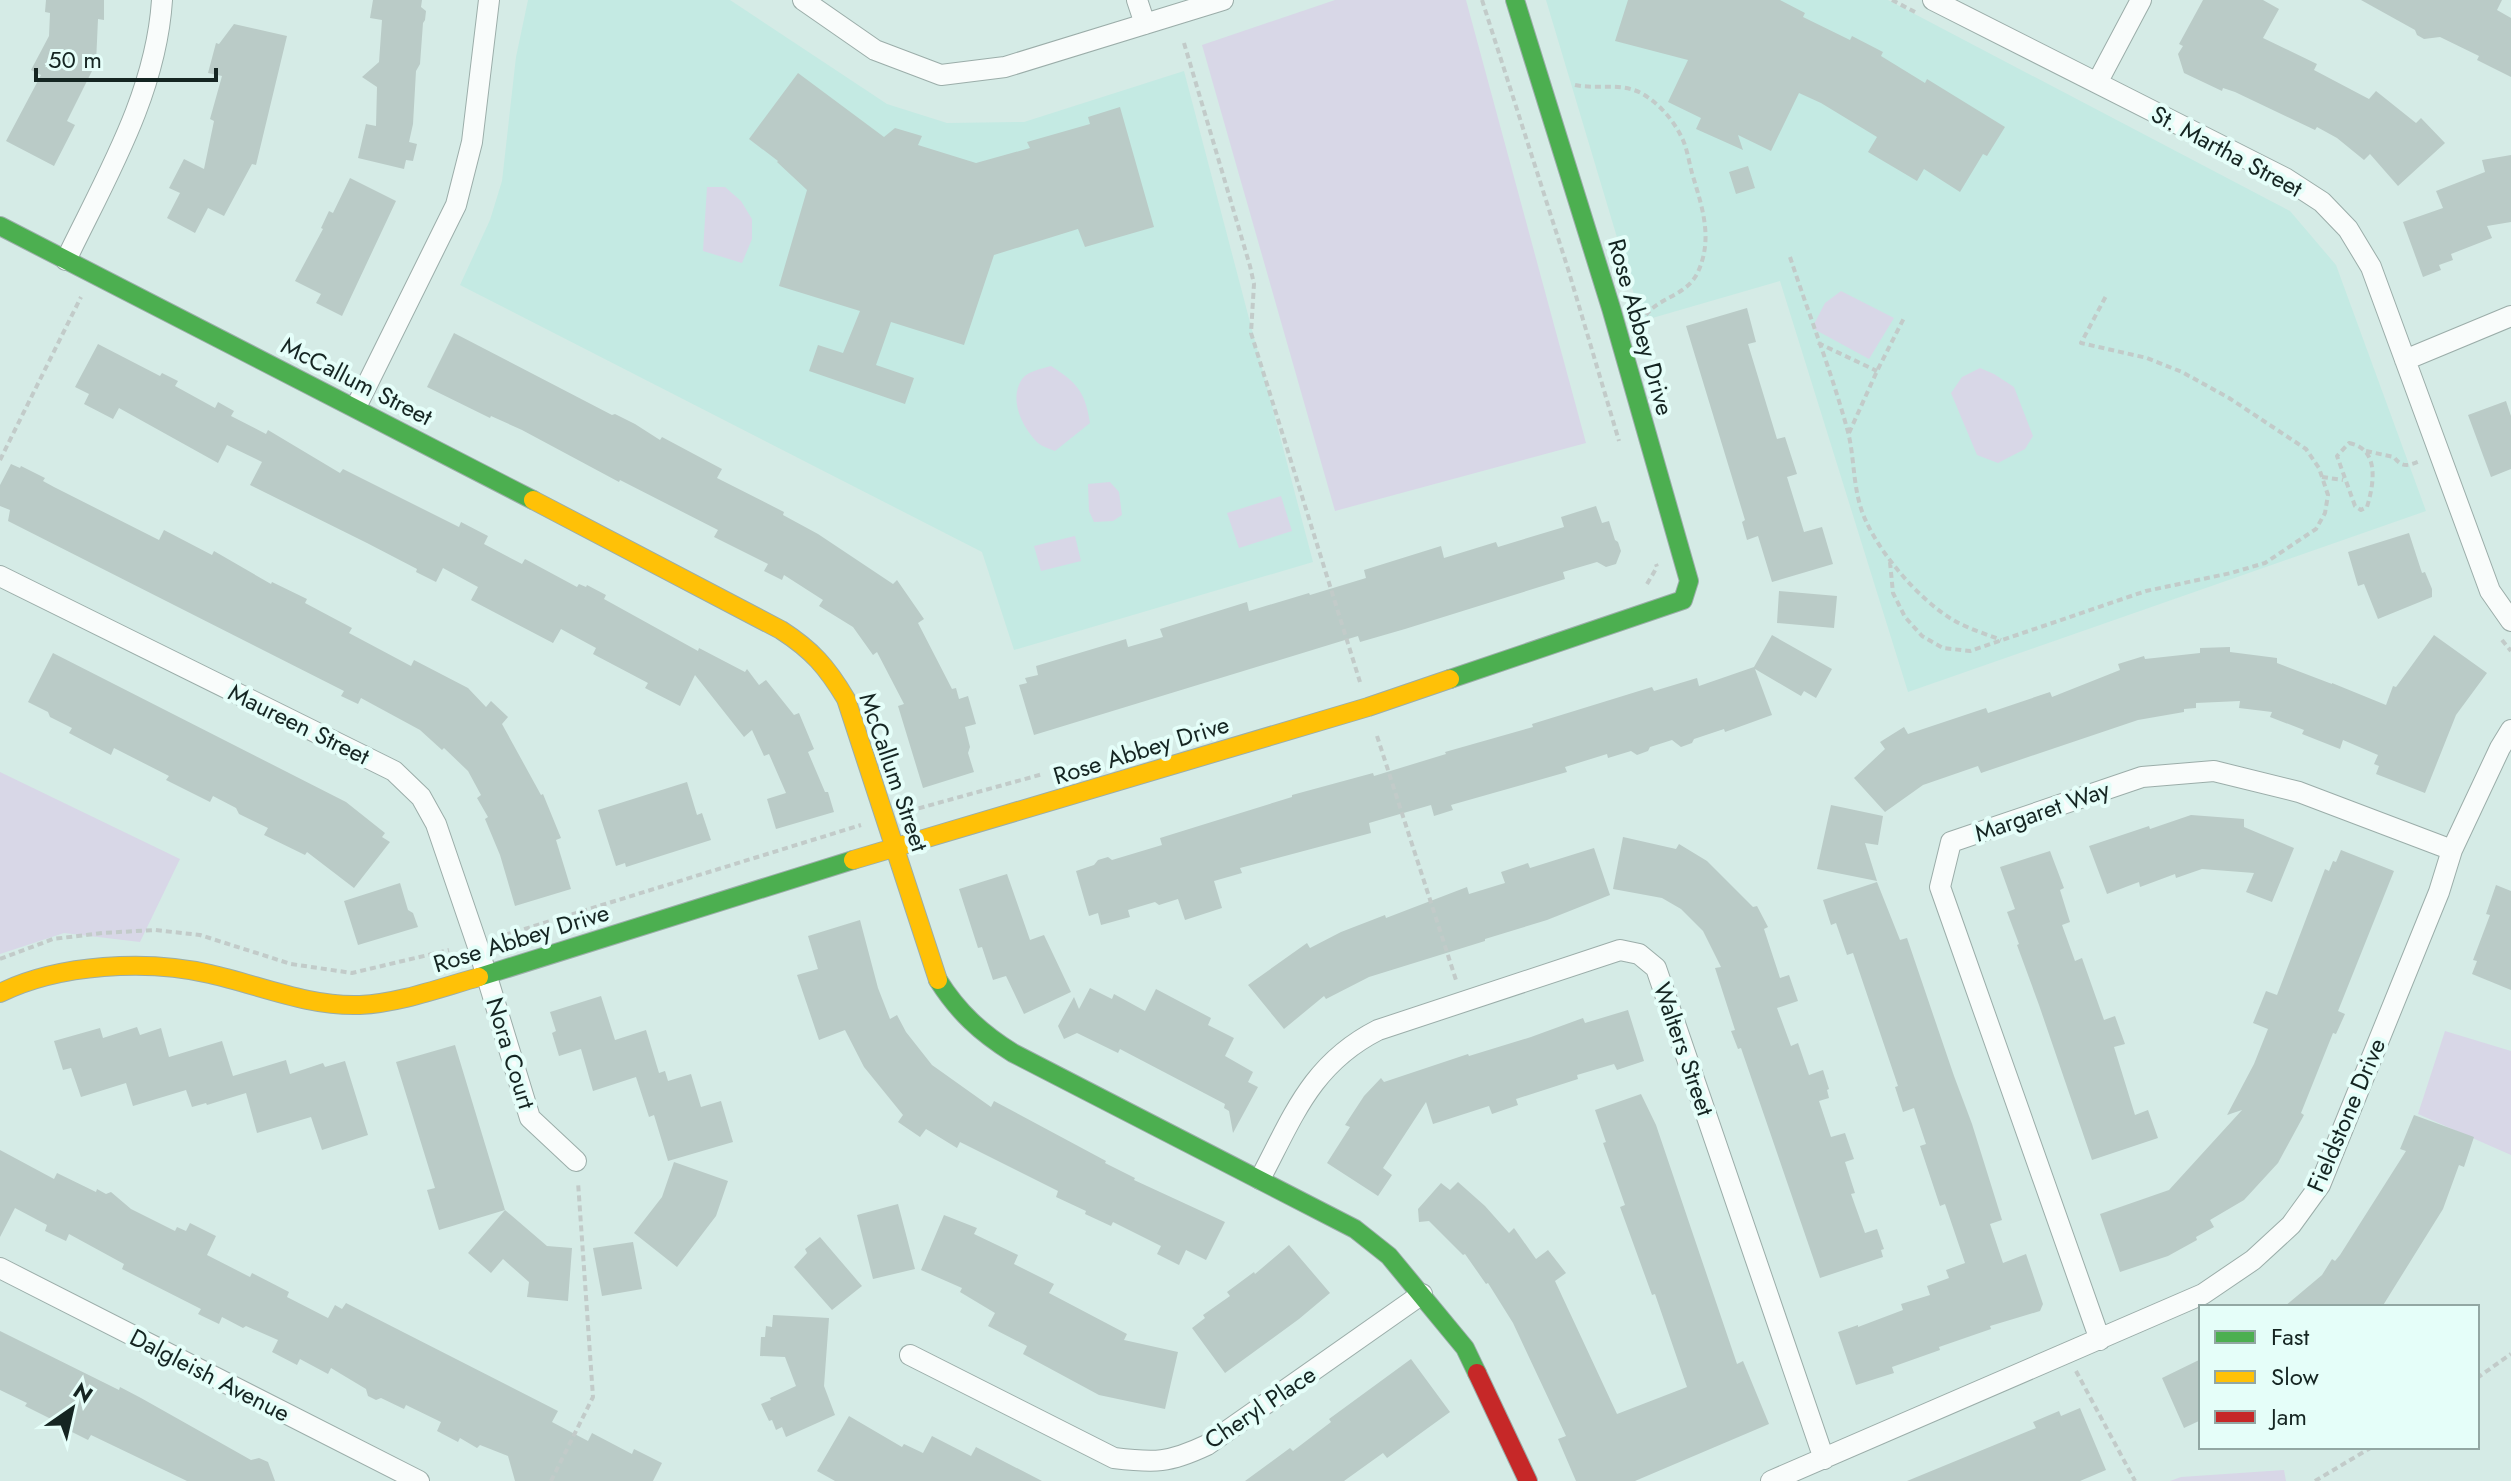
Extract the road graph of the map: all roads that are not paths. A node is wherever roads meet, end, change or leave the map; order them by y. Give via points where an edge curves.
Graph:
1 (162, 0) edge
2 (489, 0) edge
3 (803, 0) edge
4 (1137, 0) edge
5 (1223, 0) edge
6 (1515, 0) edge
7 (2141, 0) edge
8 (1926, 7) edge
9 (1145, 24) junction
10 (2097, 83) junction
11 (0, 226) edge
12 (66, 260) junction
13 (2511, 316) edge
14 (2405, 360) junction
15 (356, 407) junction
16 (0, 576) edge
17 (2504, 628) edge
18 (2511, 730) edge
19 (895, 847) junction
20 (2452, 850) junction
21 (486, 975) junction
22 (0, 993) edge
23 (576, 1161) road end
24 (1260, 1179) junction
25 (0, 1268) edge
26 (1422, 1294) junction
27 (2100, 1340) junction
28 (910, 1355) dead end
29 (1824, 1459) junction
30 (419, 1481) edge
31 (1528, 1481) edge
32 (1771, 1481) edge

1 - 12 street via 160,33 137,115
2 - 15 street via 472,142 456,205
3 - 9 street via 875,50 941,75 1005,67
4 - 9 street
5 - 9 street
6 - 19 street, Rose Abbey Drive via 1689,581 1683,600 1368,707
7 - 10 street
8 - 10 street, St. Martha Street
10 - 14 street, St. Martha Street via 2322,202 2348,229 2371,267
11 - 12 street, McCallum Street
12 - 15 street, McCallum Street
13 - 14 street
14 - 17 street, St. Martha Street
15 - 19 street, McCallum Street via 807,647 846,699
16 - 21 street, Maureen Street via 394,771 421,797 436,824
18 - 20 street, Fieldstone Drive
19 - 21 street, Rose Abbey Drive
19 - 24 street, McCallum Street via 938,980 980,1033
20 - 27 street, Fieldstone Drive via 2320,1185 2291,1225 2253,1260 2203,1294
20 - 27 street, Margaret Way via 2299,792 2214,771 2142,777 1951,842 1940,887
21 - 22 street, Rose Abbey Drive via 359,1005 303,999 208,973 135,965 60,974
21 - 23 street, Nora Court via 530,1118
24 - 26 street, McCallum Street via 1355,1229 1389,1256
24 - 29 street, Walters Street via 1306,1092 1355,1042 1620,950 1639,954 1656,968
25 - 30 street, Dalgleish Avenue
26 - 28 street, Cheryl Place via 1207,1445 1179,1458 1146,1462 1114,1458
26 - 31 street, McCallum Street via 1465,1348
27 - 29 street, Fieldstone Drive
29 - 32 street, Fieldstone Drive

